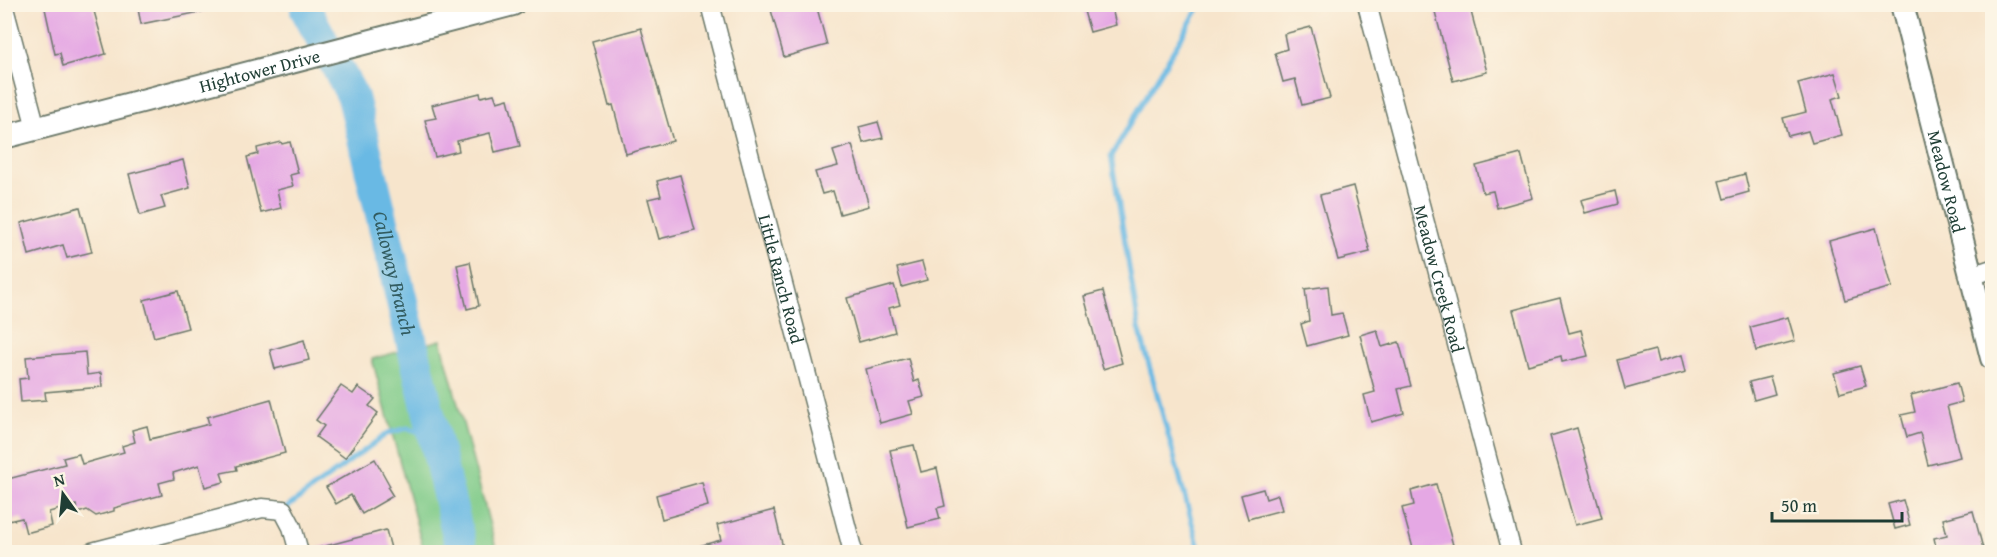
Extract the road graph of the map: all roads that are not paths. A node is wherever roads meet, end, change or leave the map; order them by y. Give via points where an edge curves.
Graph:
1 (513, 4) edge
2 (710, 4) edge
3 (1367, 4) edge
4 (1902, 4) edge
5 (4, 8) edge
6 (36, 128) junction
7 (4, 137) edge
8 (1982, 272) edge
9 (1992, 358) edge
10 (92, 552) edge
11 (299, 552) edge
12 (853, 552) edge
13 (1512, 552) edge

1 - 6 street, Hightower Drive
2 - 12 street, Little Ranch Road
3 - 13 street, Meadow Creek Road
4 - 8 street, Meadow Road
5 - 6 street
6 - 7 street, Hightower Drive
8 - 9 street, Meadow Road
10 - 11 street via 262,508 283,510

